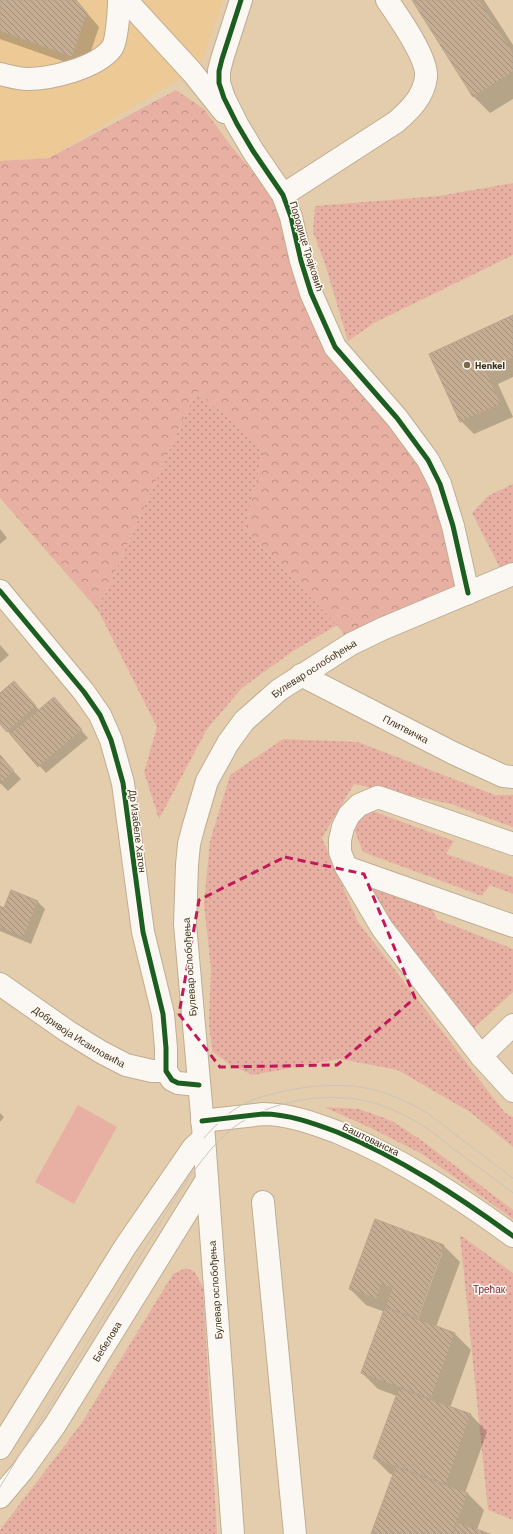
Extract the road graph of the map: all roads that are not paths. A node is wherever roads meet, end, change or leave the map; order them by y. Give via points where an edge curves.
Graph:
1 (119, 0) edge
2 (126, 0) edge
3 (241, 0) edge
4 (387, 0) edge
5 (0, 74) edge
6 (236, 124) junction
7 (282, 195) junction
8 (513, 574) edge
9 (0, 591) edge
10 (468, 593) junction
11 (301, 675) junction
12 (513, 777) edge
13 (513, 844) edge
14 (346, 866) junction
15 (513, 926) edge
16 (0, 984) edge
17 (513, 1025) edge
18 (481, 1056) junction
19 (166, 1071) junction
20 (199, 1085) junction
21 (513, 1090) edge
22 (203, 1130) junction
23 (206, 1181) junction
24 (263, 1202) dead end
25 (513, 1236) edge
26 (0, 1448) edge
27 (0, 1497) edge
28 (233, 1534) edge
29 (295, 1534) edge

1 - 5 street via 119,18 113,48 94,63 55,76 26,79
2 - 6 street
3 - 6 street, Породице Трајковић via 219,71 219,83
4 - 7 street, Породице Трајковић via 420,54 426,76 421,96 409,112 396,122
6 - 7 street, Породице Трајковић
7 - 10 street, Породице Трајковић via 291,217 307,280 333,344 411,437 428,460 440,484 453,526
8 - 10 street, Булевар ослобођења
9 - 19 street, Др Изабеле Хатон via 84,692 100,715 111,740 122,783 143,932 163,1014
10 - 11 street, Булевар ослобођења via 351,644
11 - 12 street, Плитвичка via 453,753 503,776
11 - 20 street, Булевар ослобођења via 263,703 236,732 207,781 189,844 185,924
13 - 14 street via 378,797 360,805 349,815 343,827 340,852
14 - 15 street
14 - 18 street via 382,928
16 - 19 street, Добривоја Исаиловића via 101,1052 126,1065 152,1071
17 - 18 street
18 - 21 street
19 - 20 street via 172,1080 178,1083
20 - 22 street, Булевар ослобођења
22 - 23 street, Булевар ослобођења
22 - 25 street, Баштованска via 263,1114 317,1124 374,1149 425,1177
22 - 26 street via 125,1246
23 - 27 street, Бебелова via 55,1426
23 - 28 street, Булевар ослобођења
24 - 29 street

